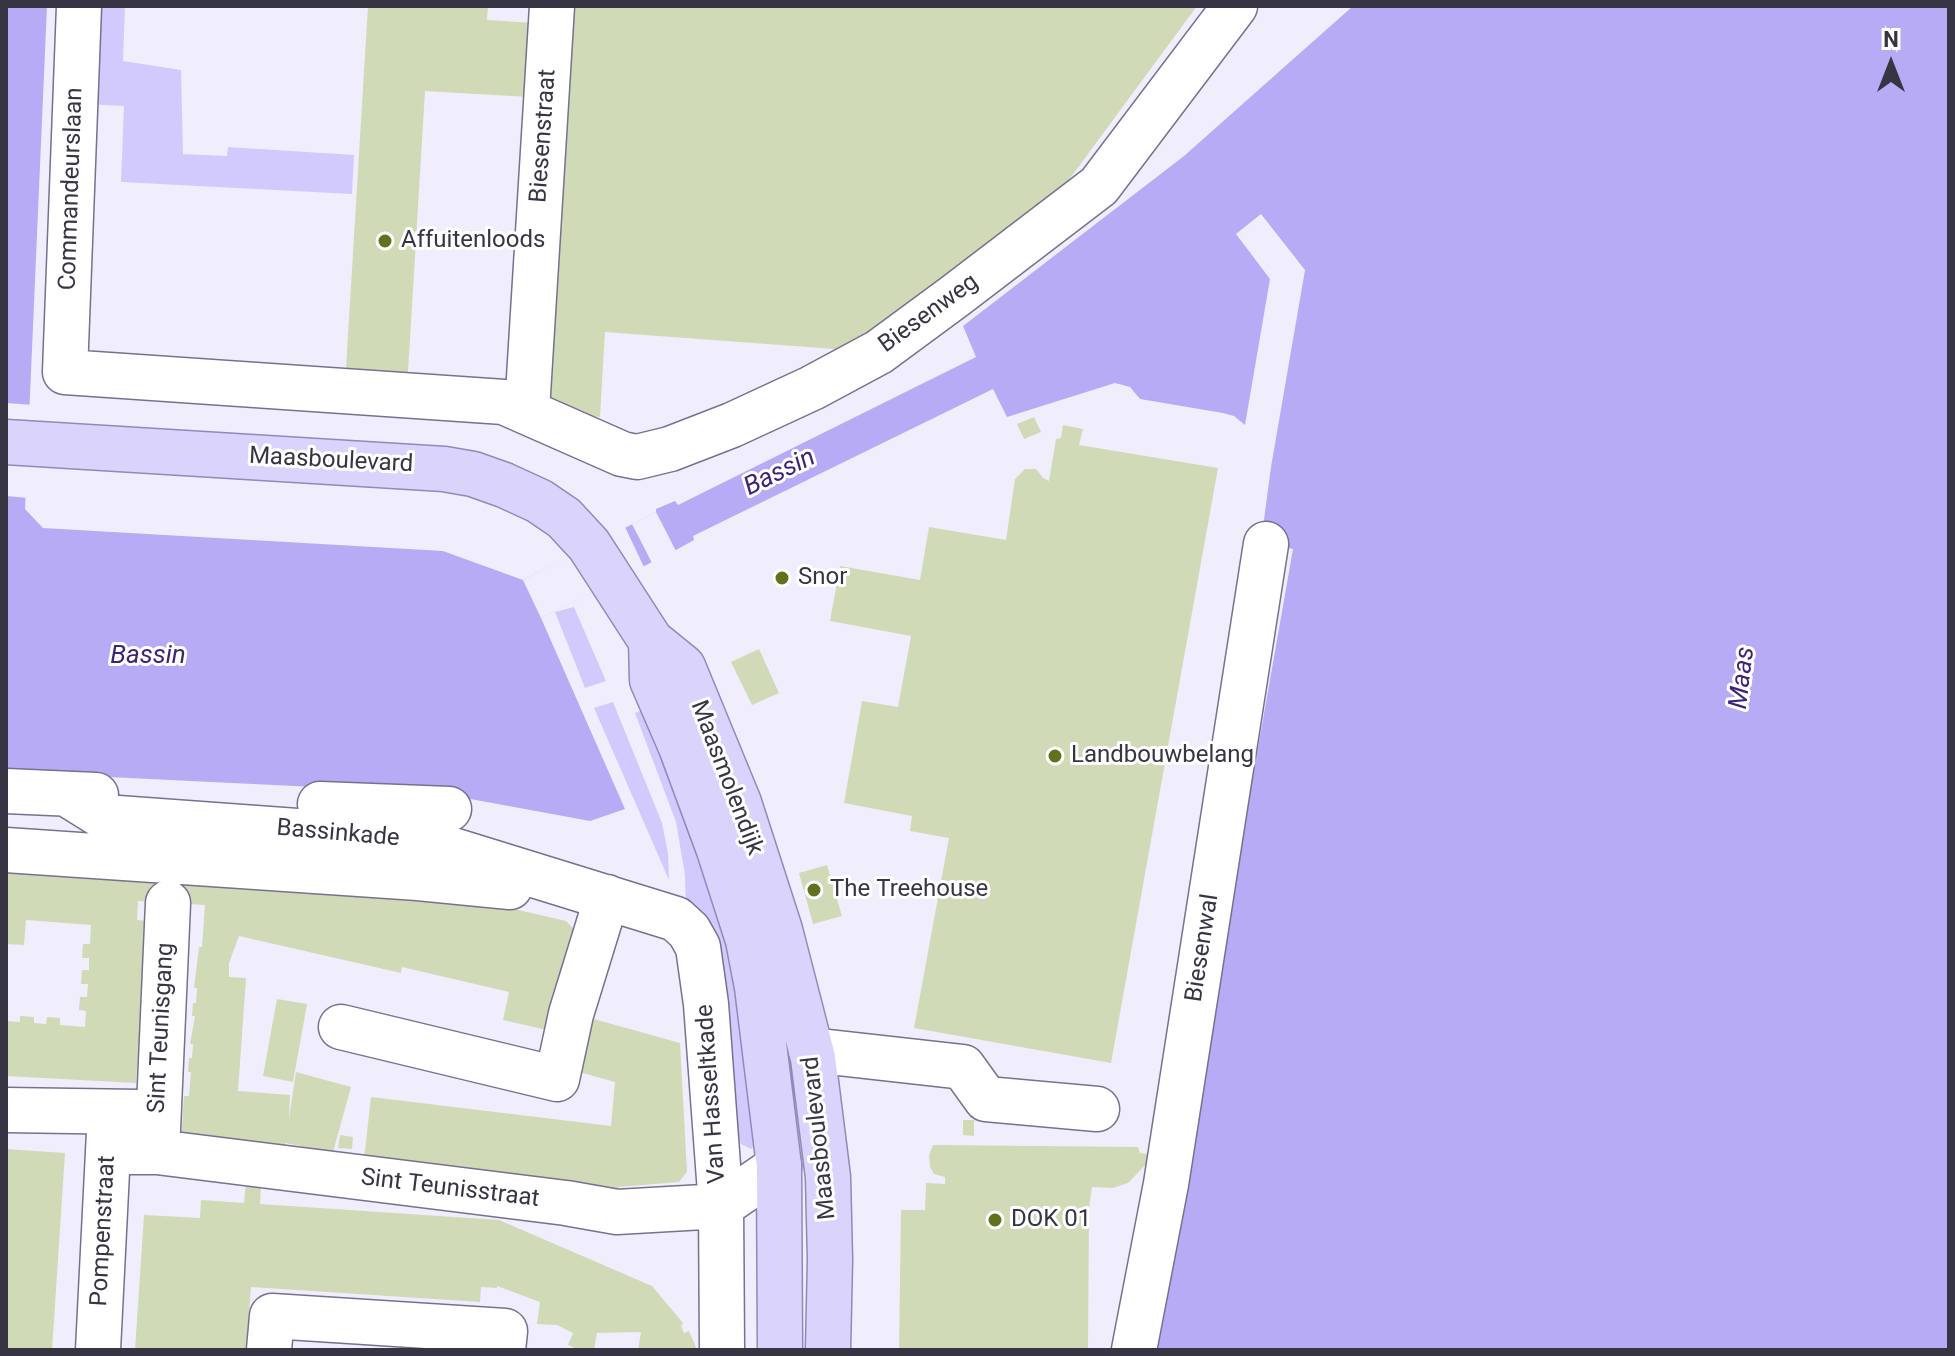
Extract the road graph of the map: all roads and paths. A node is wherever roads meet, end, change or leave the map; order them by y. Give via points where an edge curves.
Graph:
1 (79, 6) edge
2 (552, 6) edge
3 (1235, 6) edge
4 (65, 372) joint
5 (531, 413) junction
6 (6, 442) edge
7 (1266, 544) dead end
8 (614, 582) joint
9 (6, 791) edge
10 (67, 794) junction
11 (449, 809) dead end
12 (6, 850) edge
13 (169, 878) junction
14 (607, 897) junction
15 (764, 935) junction
16 (341, 1027) dead end
17 (811, 1050) junction
18 (1097, 1109) dead end
19 (6, 1110) edge
20 (109, 1132) junction
21 (157, 1132) junction
22 (779, 1166) junction
23 (721, 1206) junction
24 (98, 1350) edge
25 (269, 1350) edge
26 (503, 1350) edge
27 (722, 1350) edge
28 (780, 1350) edge
29 (828, 1350) edge
30 (1134, 1350) edge

1 - 4 street, Commandeurslaan
2 - 5 street, Biesenstraat
3 - 5 street, Biesenweg via 1099,186 879,352 732,425 646,456 622,454
4 - 5 street, Biesenweg via 504,402
6 - 8 main road, Maasboulevard via 473,474 539,501 564,518
7 - 30 street, Biesenwal via 1166,1184
8 - 15 main road, Maasmolendijk via 651,641 652,680
9 - 10 street, Bassinkade
10 - 11 street, Bassinkade
10 - 14 street, Bassinkade via 104,817 407,839
12 - 13 street
13 - 14 street via 418,878
13 - 21 street, Sint Teunisgang
14 - 16 street via 557,1079
14 - 23 street, Van Hasseltkade via 676,919 698,947
15 - 17 main road, Maasboulevard
15 - 22 main road, Maasboulevard via 757,987
17 - 18 street via 963,1067 986,1099
17 - 29 main road, Maasboulevard via 828,1177
19 - 20 street, Sint Teunisstraat
20 - 21 street, Sint Teunisstraat
20 - 24 street, Pompenstraat
21 - 23 street, Sint Teunisstraat via 617,1212
22 - 23 street
22 - 28 main road, Maasboulevard
23 - 27 street, Van Hasseltkade
25 - 26 street via 272,1316 505,1331

